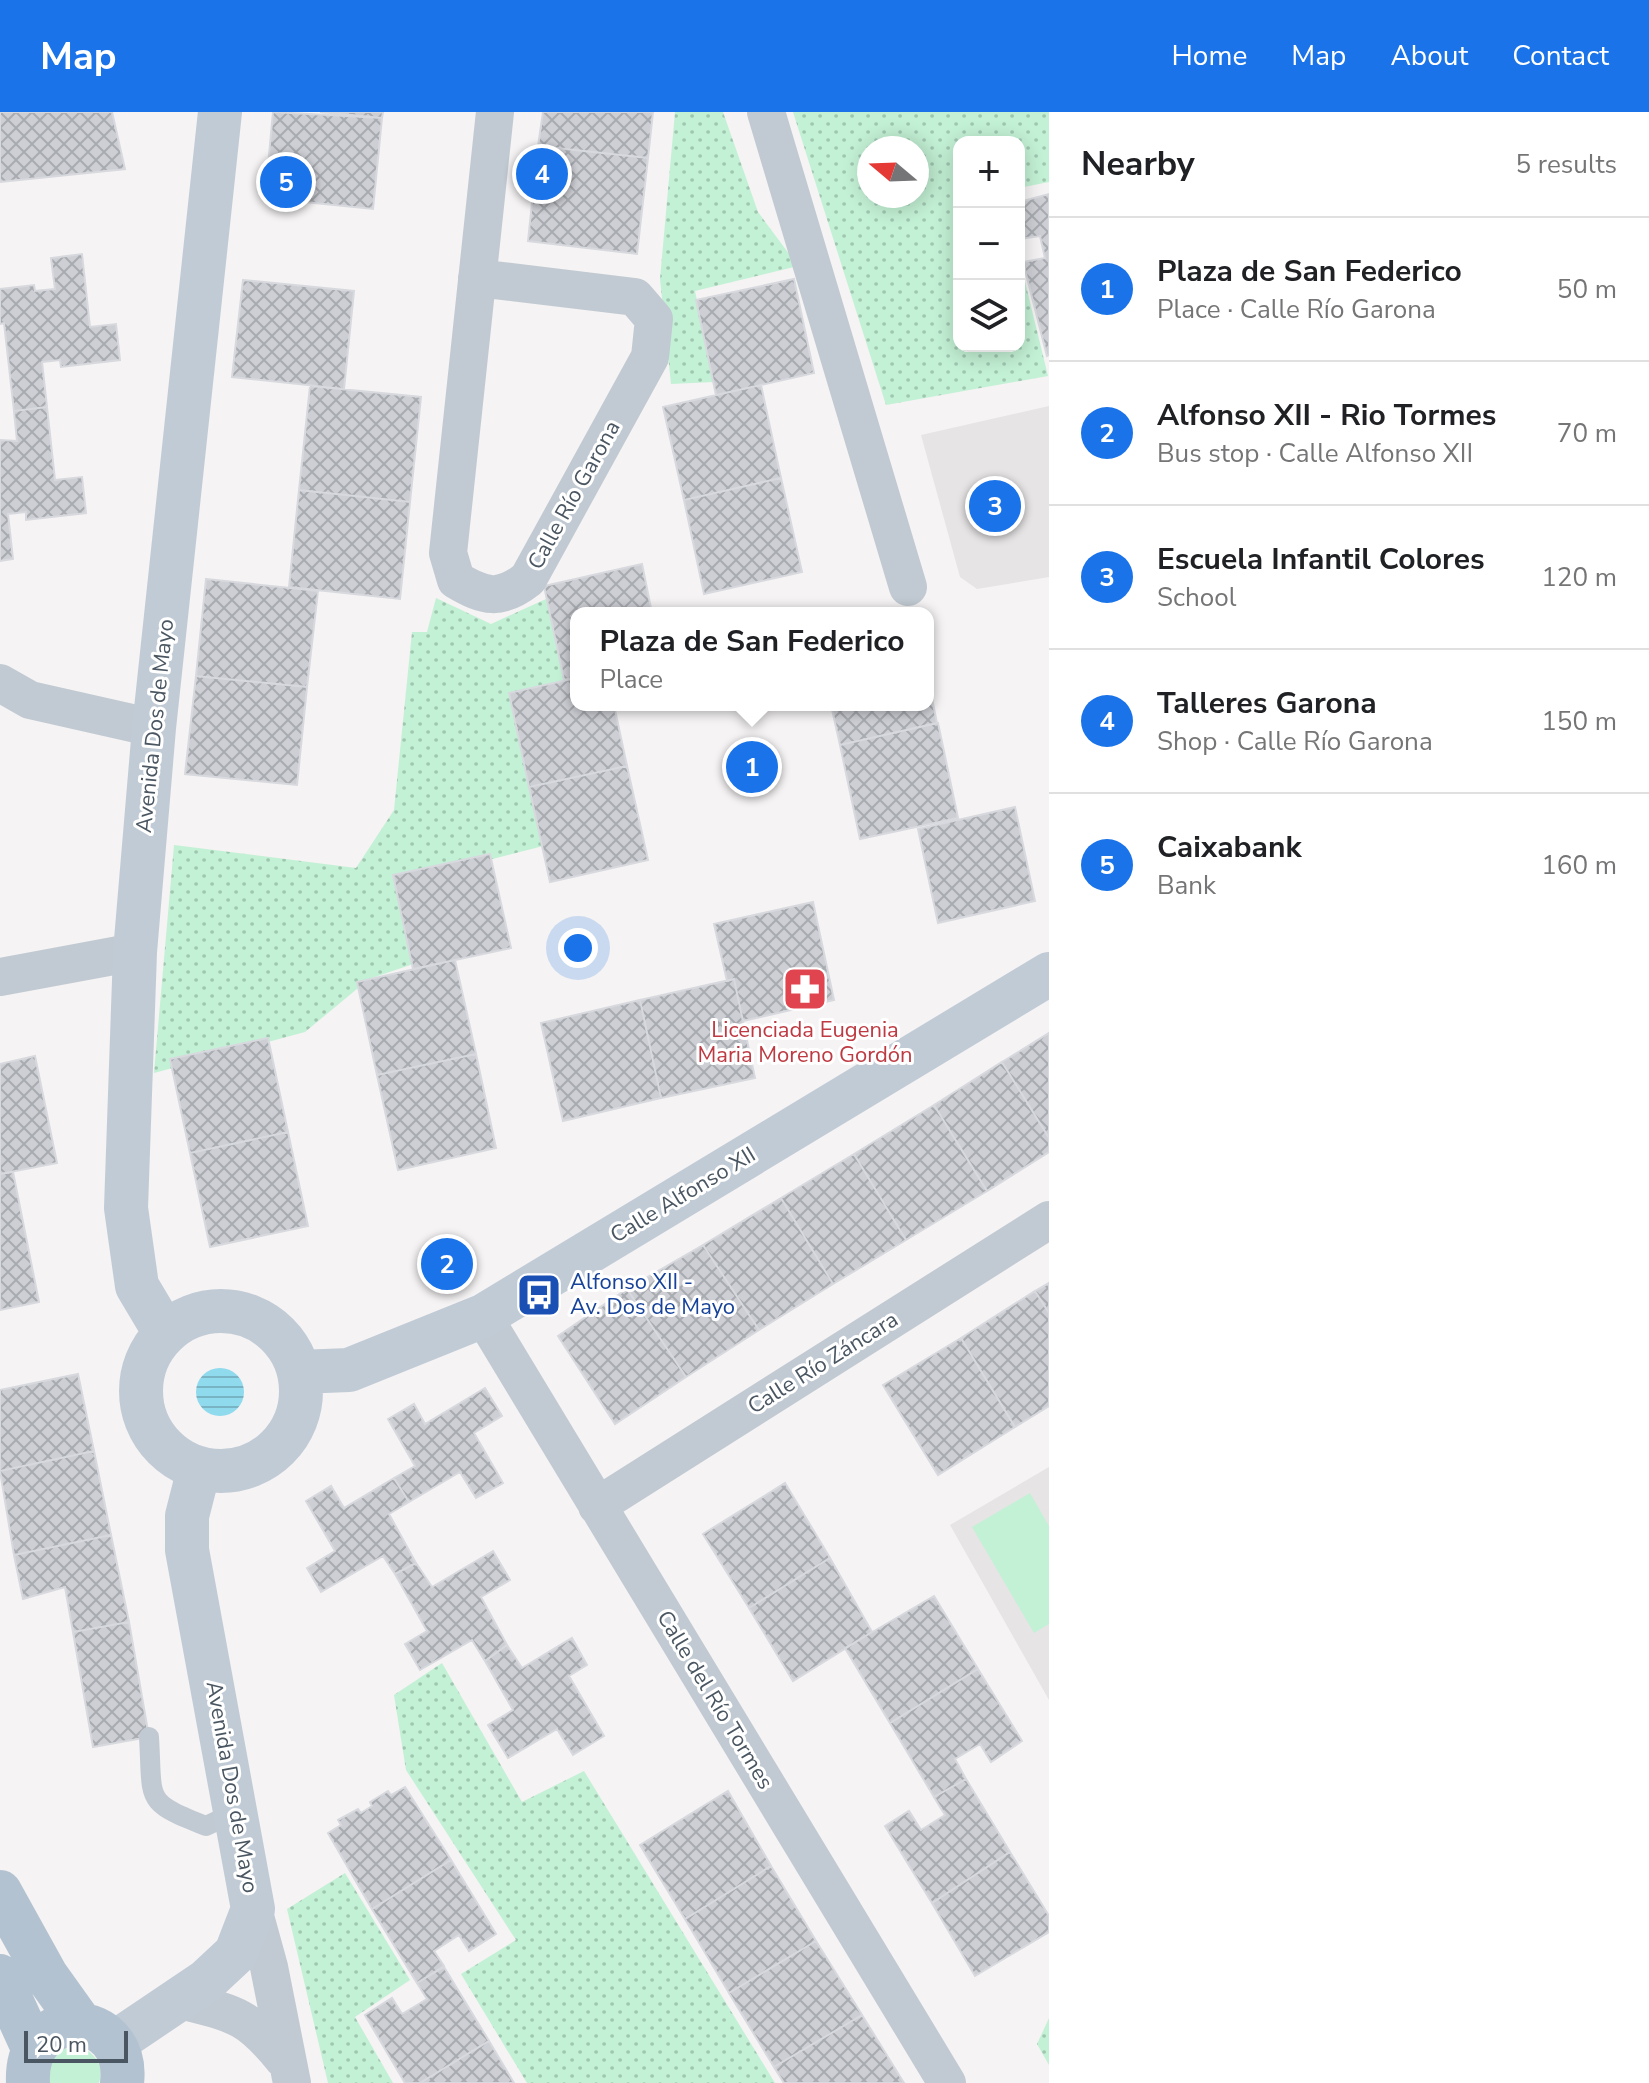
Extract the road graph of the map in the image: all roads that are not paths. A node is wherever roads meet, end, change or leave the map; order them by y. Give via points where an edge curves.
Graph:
1 (220, 112) edge
2 (495, 112) edge
3 (766, 112) edge
4 (477, 278) junction
5 (908, 587) dead end
6 (0, 683) edge
7 (154, 728) junction
8 (135, 952) junction
9 (1049, 974) edge
10 (0, 977) edge
11 (1049, 1220) edge
12 (483, 1316) junction
13 (165, 1333) junction
14 (299, 1372) junction
15 (199, 1469) junction
16 (597, 1506) junction
17 (149, 1737) dead end
18 (238, 1811) junction
19 (0, 1892) edge
20 (253, 1909) junction
21 (0, 1976) edge
22 (180, 2000) junction
23 (106, 2050) edge
24 (30, 2066) edge
25 (289, 2073) edge
26 (947, 2083) edge

1 - 7 street, Avenida Dos de Mayo
2 - 4 street, Calle Río Garona
3 - 5 street
4 - 4 street, Calle Río Garona via 448,553 456,580 480,594 510,593 528,579 650,357 654,319 635,297
6 - 7 street via 30,700
7 - 8 street, Avenida Dos de Mayo
8 - 10 street
8 - 13 street, Avenida Dos de Mayo via 126,1208 137,1286
9 - 12 street, Calle Alfonso XII
11 - 16 street, Calle Río Záncara
12 - 14 street, Calle Alfonso XII via 349,1370
12 - 16 street, Calle del Río Tormes
13 - 14 street via 188,1318 215,1311 243,1314 268,1326 287,1346
13 - 15 street via 150,1352 140,1399 159,1443
14 - 15 street via 301,1400 293,1427 277,1449 254,1465 226,1472
15 - 18 street, Avenida Dos de Mayo via 187,1516 187,1550
16 - 26 street, Calle del Río Tormes
17 - 18 lane via 153,1795 163,1809 206,1826
18 - 20 street, Avenida Dos de Mayo
19 - 23 main road via 46,1975
20 - 22 street, Avenida Dos de Mayo via 236,1953
20 - 25 street
21 - 24 main road
22 - 23 street, Avenida Dos de Mayo
22 - 25 street via 257,2027
23 - 24 main road via 62,2025 45,2034

